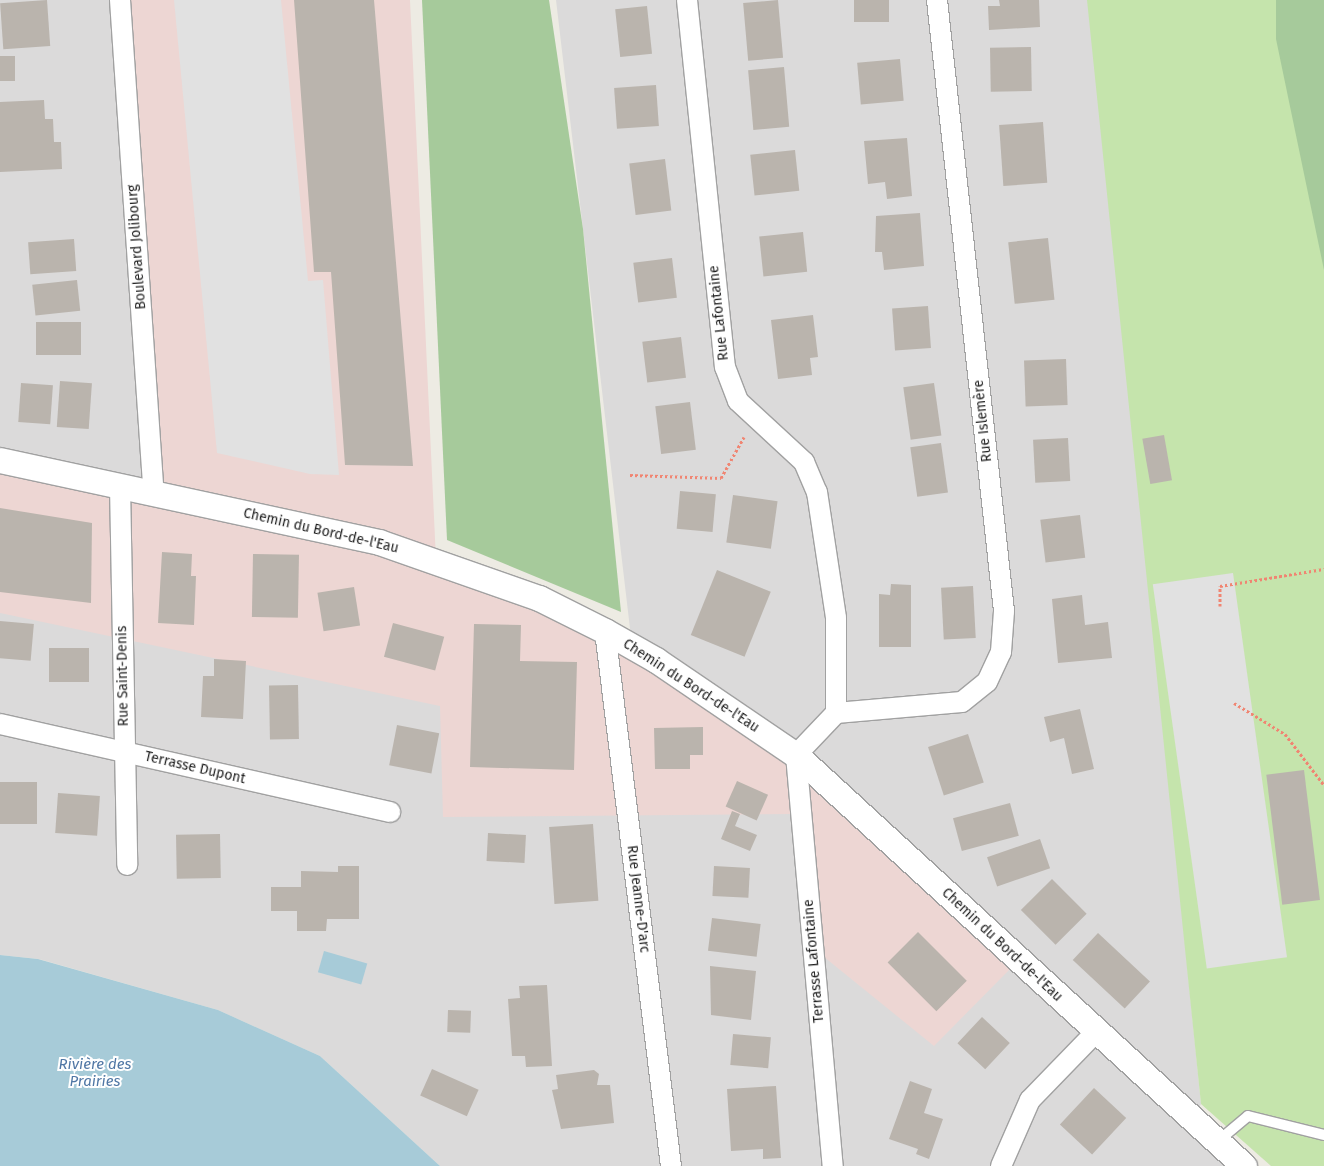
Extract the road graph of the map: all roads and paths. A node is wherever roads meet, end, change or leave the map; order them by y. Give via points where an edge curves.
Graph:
1 (120, 0) edge
2 (687, 0) edge
3 (936, 0) edge
4 (756, 417) junction
5 (0, 460) edge
6 (630, 475) dead end
7 (120, 486) junction
8 (154, 493) junction
9 (1324, 569) edge
10 (1220, 606) dead end
11 (605, 631) junction
12 (1234, 703) dead end
13 (836, 712) junction
14 (0, 724) edge
15 (125, 752) junction
16 (796, 755) junction
17 (1324, 785) edge
18 (390, 812) dead end
19 (127, 865) dead end
20 (1095, 1033) junction
21 (1324, 1135) edge
22 (1217, 1142) junction
23 (671, 1166) edge
24 (833, 1166) edge
25 (1001, 1166) edge
26 (1244, 1166) edge

1 - 8 street, Boulevard Jolibourg
2 - 4 street, Rue Lafontaine via 725,367 738,401
3 - 13 street, Rue Islemère via 1004,611 1001,652 987,682 962,702
4 - 6 path via 721,478
4 - 13 street, Rue Lafontaine via 804,462 817,492 836,618
5 - 7 street, Chemin du Bord-de-l'Eau
7 - 8 street, Chemin du Bord-de-l'Eau
7 - 15 street, Rue Saint-Denis
8 - 11 street, Chemin du Bord-de-l'Eau via 379,542 539,598
9 - 10 path via 1220,586
11 - 16 street, Chemin du Bord-de-l'Eau via 656,660
11 - 23 street, Rue Jeanne-D'arc
12 - 17 path via 1285,734
13 - 16 street
14 - 15 street, Terrasse Dupont
15 - 18 street, Terrasse Dupont
15 - 19 street, Rue Saint-Denis
16 - 20 street, Chemin du Bord-de-l'Eau
16 - 24 street, Terrasse Lafontaine
20 - 22 street, Chemin du Bord-de-l'Eau
20 - 25 street via 1030,1100
21 - 22 lane via 1248,1116
22 - 26 street, Chemin du Bord-de-l'Eau

